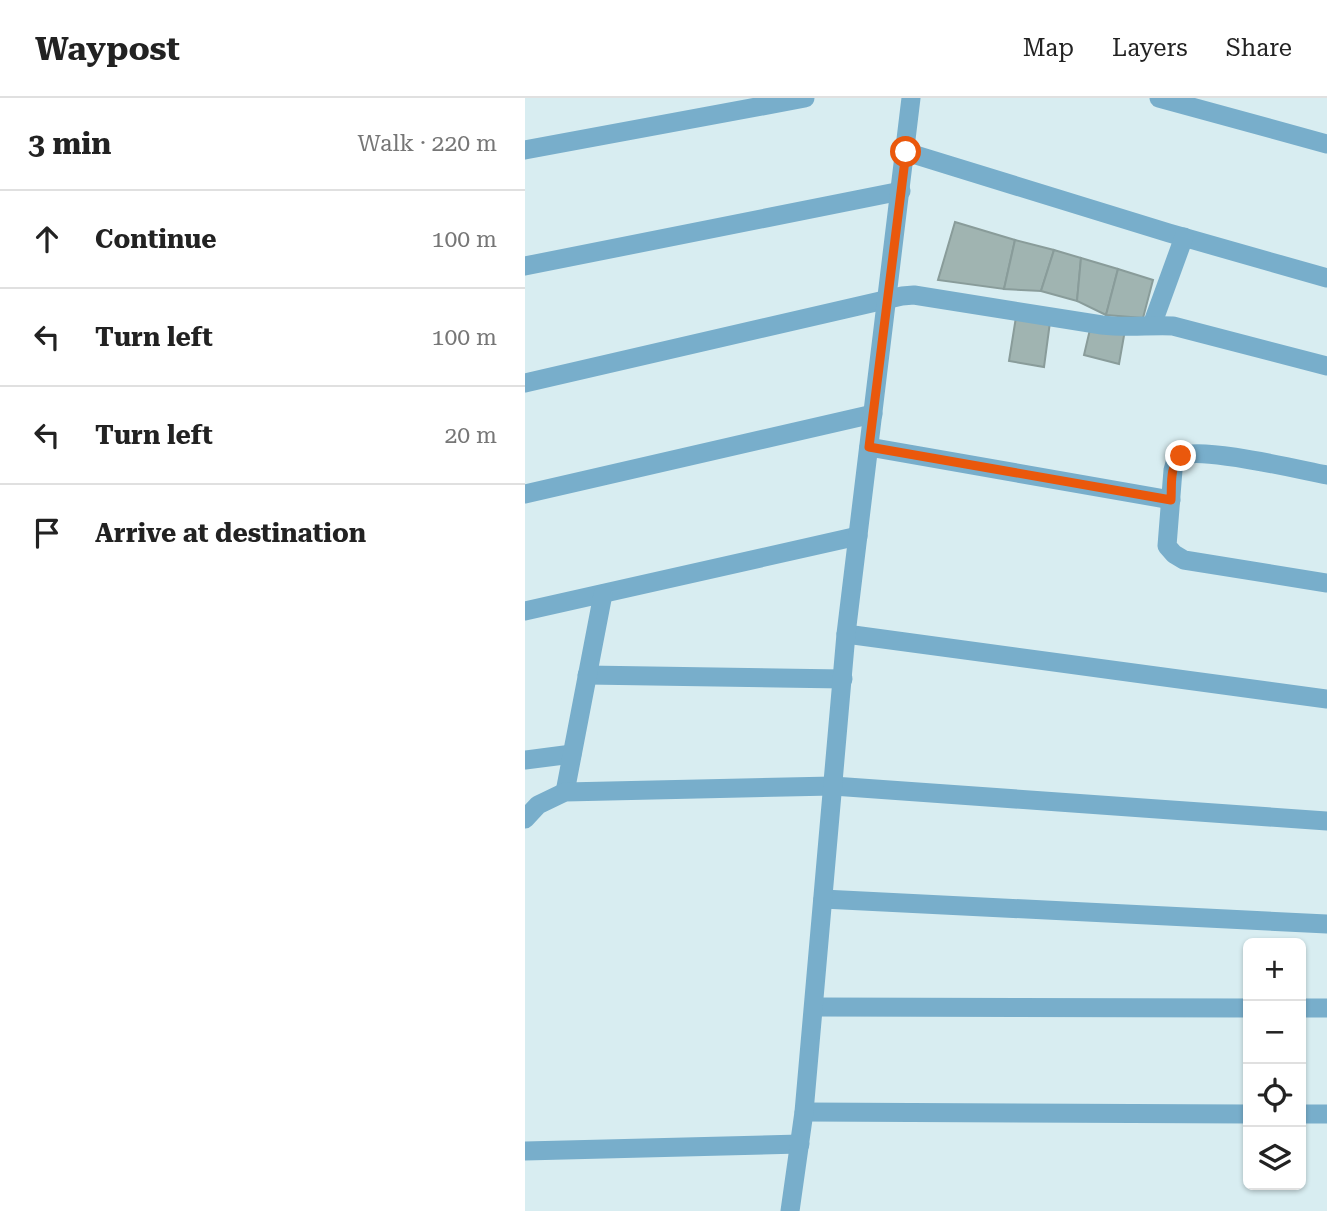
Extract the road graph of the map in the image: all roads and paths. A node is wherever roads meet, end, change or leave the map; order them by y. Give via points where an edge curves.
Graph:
1 (805, 98) edge
2 (911, 98) edge
3 (1159, 98) edge
4 (1327, 144) edge
5 (525, 150) edge
6 (906, 152) junction
7 (901, 191) junction
8 (1184, 237) junction
9 (525, 266) edge
10 (1327, 278) edge
11 (887, 300) junction
12 (1152, 325) junction
13 (1327, 366) edge
14 (525, 383) edge
15 (873, 414) junction
16 (869, 447) junction
17 (1327, 475) edge
18 (525, 494) edge
19 (1171, 500) junction
20 (858, 536) junction
21 (1327, 583) edge
22 (603, 594) junction
23 (525, 611) edge
24 (846, 634) junction
25 (587, 675) junction
26 (842, 679) junction
27 (1327, 699) edge
28 (572, 754) junction
29 (525, 760) edge
30 (833, 786) junction
31 (565, 792) junction
32 (525, 819) edge
33 (1327, 821) edge
34 (823, 900) junction
35 (1327, 924) edge
36 (814, 1007) junction
37 (1243, 1008) edge
38 (1306, 1008) edge
39 (1327, 1008) edge
40 (804, 1112) junction
41 (1243, 1114) edge
42 (1306, 1114) edge
43 (1327, 1114) edge
44 (800, 1144) junction
45 (525, 1151) edge
46 (790, 1211) edge

1 - 5 street
2 - 6 street
3 - 4 street
6 - 7 street
6 - 8 street
7 - 9 street
7 - 11 street
8 - 10 street
8 - 12 street
11 - 12 street via 914,295 1125,328
11 - 14 street
11 - 15 street
12 - 13 street via 1173,326
15 - 16 street
15 - 18 street
16 - 19 street
16 - 20 street
17 - 19 street via 1202,453 1181,456 1175,461
19 - 21 street via 1167,546 1184,560
20 - 22 street
20 - 24 street
22 - 23 street
22 - 25 street
24 - 26 street
24 - 27 street
25 - 26 street
25 - 28 street
26 - 30 street
28 - 29 street
28 - 31 street
30 - 31 street
30 - 33 street
30 - 34 street
31 - 32 street via 538,805
34 - 35 street
34 - 36 street
36 - 37 street
36 - 40 street
38 - 39 street
40 - 41 street
40 - 44 street
42 - 43 street
44 - 45 street
44 - 46 street

